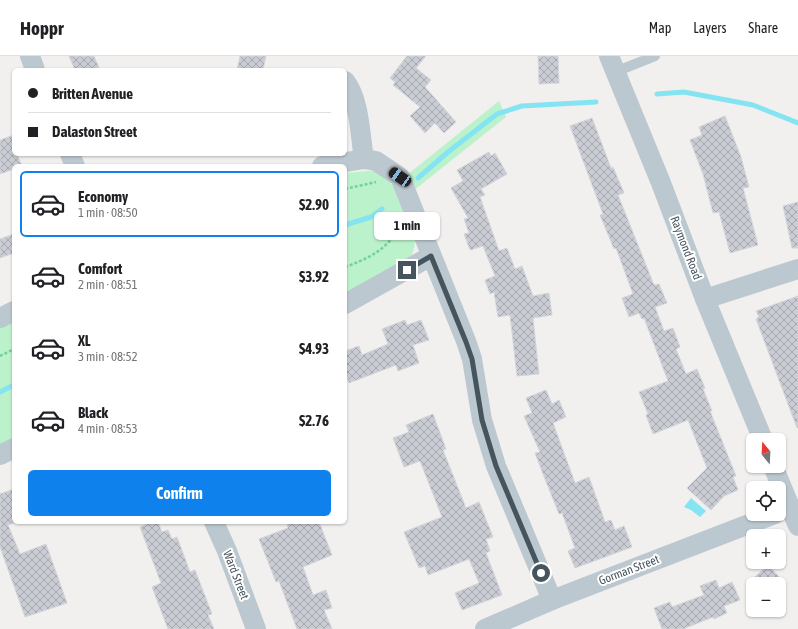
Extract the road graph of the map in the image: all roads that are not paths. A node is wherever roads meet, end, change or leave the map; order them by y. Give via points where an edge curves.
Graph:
1 (30, 56) edge
2 (655, 56) edge
3 (612, 64) edge
4 (34, 68) edge
5 (347, 84) edge
6 (370, 160) junction
7 (338, 164) edge
8 (431, 256) junction
9 (798, 270) edge
10 (705, 300) junction
11 (347, 303) edge
12 (12, 312) edge
13 (0, 318) edge
14 (760, 433) edge
15 (12, 449) edge
16 (0, 455) edge
17 (786, 515) edge
18 (755, 521) edge
19 (215, 524) edge
20 (798, 526) edge
21 (552, 600) junction
22 (256, 629) edge
23 (485, 629) edge

1 - 4 street
2 - 3 lane
3 - 10 street, Raymond Road
5 - 6 street via 357,110
6 - 7 street
6 - 8 street via 400,177
8 - 11 street
8 - 21 street via 472,359 482,420 496,466
9 - 10 street
10 - 14 street, Raymond Road
12 - 13 street
15 - 16 street
17 - 20 street
18 - 21 street, Gorman Street
19 - 22 street, Ward Street
21 - 23 street, Gorman Street

